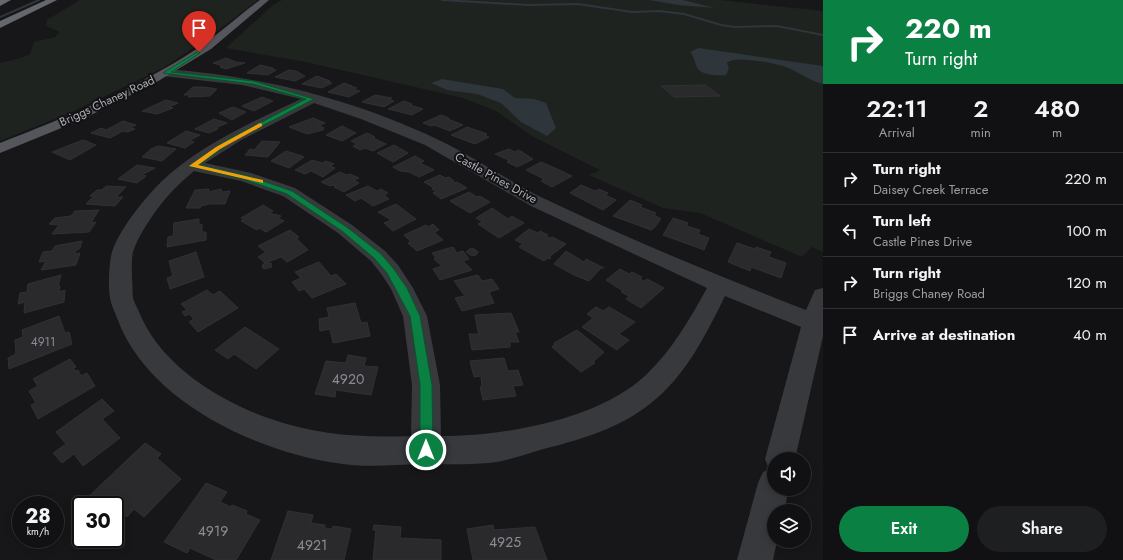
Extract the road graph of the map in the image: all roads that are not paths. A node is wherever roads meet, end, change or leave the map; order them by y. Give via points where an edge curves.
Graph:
1 (7, 0) edge
2 (53, 0) edge
3 (266, 0) edge
4 (0, 1) edge
5 (0, 25) edge
6 (166, 73) junction
7 (311, 99) junction
8 (0, 148) edge
9 (193, 166) junction
10 (719, 286) junction
11 (823, 296) edge
12 (814, 323) junction
13 (426, 450) junction
14 (782, 452) edge
15 (771, 496) edge
16 (755, 560) edge

1 - 4 highway
2 - 5 highway
3 - 6 main road, Briggs Chaney Road via 205,48
6 - 7 street, Castle Pines Drive via 253,83
6 - 8 main road, Briggs Chaney Road via 82,114
7 - 9 street via 229,141
7 - 10 street, Castle Pines Drive via 431,142 536,202
9 - 13 street via 252,179 289,192 345,229 378,256 390,270 415,316 426,385
9 - 13 street via 170,183 151,204 129,239 121,258 119,293 125,316 134,335 149,354 190,390 255,428 335,449 383,452
10 - 12 street, Castle Pines Drive
10 - 13 street via 690,341 670,367 643,394 607,417 520,443 485,449
11 - 12 street
12 - 14 street
15 - 16 street

